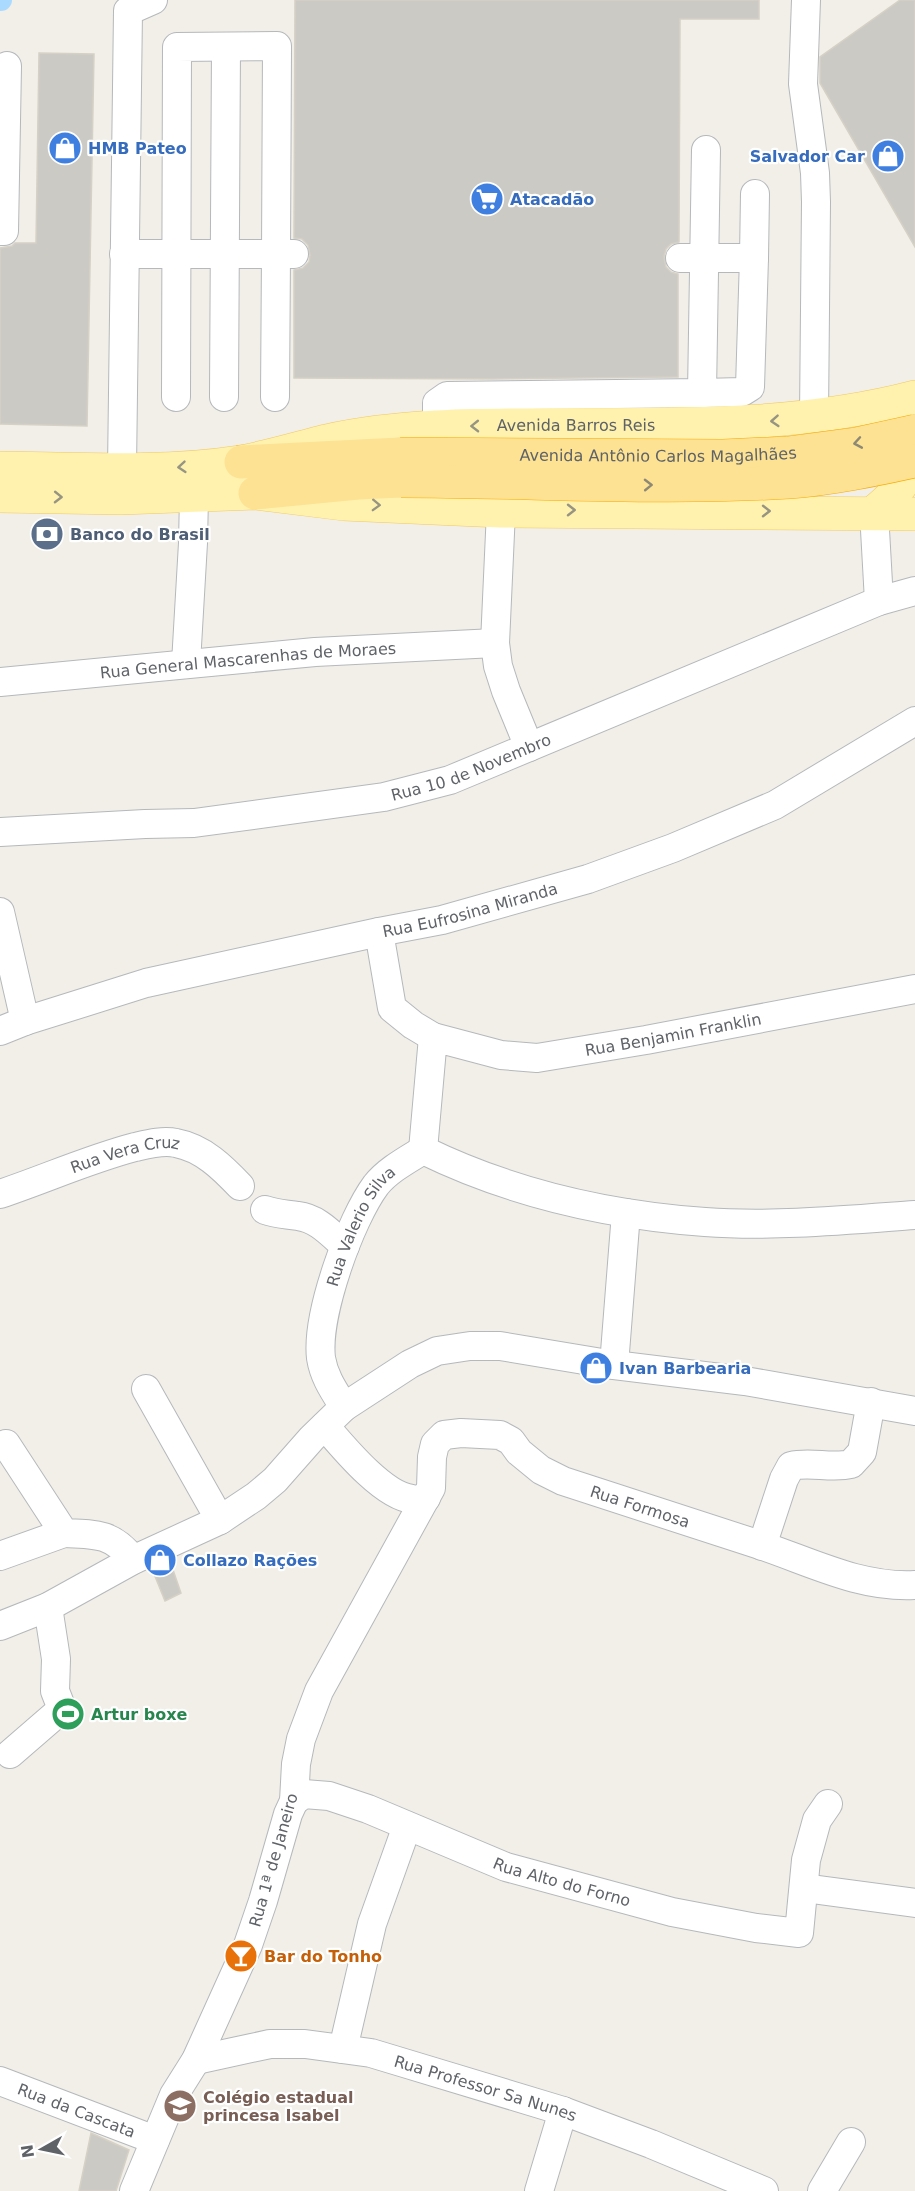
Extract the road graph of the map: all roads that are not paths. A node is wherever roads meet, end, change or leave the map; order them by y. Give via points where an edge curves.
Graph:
1 (153, 0) edge
2 (806, 0) edge
3 (226, 47) junction
4 (0, 69) edge
5 (706, 150) dead end
6 (755, 194) dead end
7 (0, 231) edge
8 (123, 254) junction
9 (177, 254) junction
10 (226, 254) junction
11 (285, 254) junction
12 (693, 258) junction
13 (754, 258) junction
14 (702, 393) junction
15 (176, 397) dead end
16 (224, 397) dead end
17 (275, 397) dead end
18 (915, 397) edge
19 (875, 408) junction
20 (814, 417) junction
21 (436, 427) junction
22 (915, 431) edge
23 (915, 461) edge
24 (241, 462) junction
25 (400, 467) junction
26 (0, 468) edge
27 (122, 469) junction
28 (255, 493) junction
29 (0, 496) edge
30 (194, 496) junction
31 (501, 511) junction
32 (874, 512) junction
33 (915, 514) edge
34 (915, 591) edge
35 (879, 601) junction
36 (495, 644) junction
37 (186, 663) junction
38 (0, 682) edge
39 (915, 721) edge
40 (529, 747) junction
41 (0, 832) edge
42 (0, 912) edge
43 (379, 932) junction
44 (915, 989) edge
45 (13, 1026) edge
46 (433, 1037) junction
47 (423, 1150) junction
48 (240, 1186) dead end
49 (0, 1194) edge
50 (265, 1210) dead end
51 (626, 1213) junction
52 (915, 1215) edge
53 (345, 1246) junction
54 (614, 1365) junction
55 (146, 1389) dead end
56 (871, 1402) junction
57 (915, 1411) edge
58 (334, 1417) junction
59 (6, 1444) dead end
60 (426, 1498) junction
61 (220, 1520) junction
62 (64, 1533) junction
63 (762, 1546) junction
64 (0, 1556) edge
65 (133, 1560) junction
66 (915, 1585) edge
67 (48, 1607) junction
68 (0, 1626) edge
69 (10, 1754) dead end
70 (294, 1801) junction
71 (828, 1804) dead end
72 (407, 1826) junction
73 (804, 1888) junction
74 (915, 1903) edge
75 (343, 2049) junction
76 (196, 2060) junction
77 (0, 2081) edge
78 (563, 2111) junction
79 (155, 2140) junction
80 (851, 2142) dead end
81 (134, 2191) edge
82 (539, 2191) edge
83 (764, 2191) edge
84 (822, 2191) edge

1 - 8 street via 128,11
2 - 20 street via 803,84 816,202
3 - 9 street via 177,47
3 - 10 street
3 - 11 street via 277,46
4 - 7 street via 7,66 4,231
5 - 12 street
6 - 13 street
8 - 9 street
8 - 27 street
9 - 10 street
9 - 15 street
10 - 11 street
10 - 16 street
11 - 17 street
12 - 13 street
12 - 14 street
13 - 14 street via 750,387 742,392
14 - 21 street via 447,396 437,403
18 - 19 main road, Avenida Barros Reis
19 - 20 main road, Avenida Barros Reis
19 - 32 main road via 905,436 910,467 898,493
20 -> 21 main road, Avenida Barros Reis via 720,423
21 - 24 main road, Avenida Barros Reis via 351,436
22 -> 25 highway, Avenida Antônio Carlos Magalhães, bridge via 788,453
25 -> 23 highway, Avenida Antônio Carlos Magalhães, bridge via 642,485 789,482
24 - 25 highway, Avenida Barros Reis
24 -> 27 main road, Avenida Barros Reis
25 - 28 highway via 358,483
26 - 27 main road, Avenida Barros Reis
28 - 30 main road
28 -> 31 main road via 344,504
29 -> 30 main road
30 - 37 street
31 -> 32 main road
31 - 36 street
32 - 33 main road
32 - 35 street
34 - 35 street, Rua 10 de Novembro
35 - 40 street, Rua 10 de Novembro
36 - 37 street, Rua General Mascarenhas de Moraes via 315,652
36 - 40 street via 506,691
37 - 38 street, Rua General Mascarenhas de Moraes
39 - 43 street, Rua Eufrosina Miranda via 775,805 674,848 514,901
40 - 41 street, Rua 10 de Novembro via 450,780 384,797 194,823
42 - 45 street
43 - 45 street, Rua Eufrosina Miranda via 146,983
43 - 46 street, Rua Benjamin Franklin via 392,1008
44 - 46 street, Rua Benjamin Franklin via 537,1058 501,1055
46 - 47 street
47 - 51 street via 508,1185
47 - 53 street, Rua Valerio Silva via 376,1185
48 - 49 street, Rua Vera Cruz via 199,1151 176,1143 154,1143 109,1154
50 - 53 street via 300,1216 324,1227
51 - 52 street via 718,1222
51 - 54 street
53 - 58 street, Rua Valerio Silva via 331,1285 321,1355
54 - 56 street
54 - 58 street via 500,1346 437,1351 410,1364
55 - 61 street
56 - 57 street
56 - 63 street via 862,1452 851,1464 791,1466
58 - 60 street, Rua Valerio Silva via 375,1479 402,1497
58 - 61 street via 275,1480
59 - 62 street
60 - 63 street, Rua Formosa via 432,1488 435,1444 444,1435 491,1433 511,1441 519,1452 552,1476
60 - 70 street, Rua 1ª de Janeiro via 319,1691 296,1764
61 - 65 street
62 - 64 street
62 - 65 street via 114,1540
63 - 66 street, Rua Formosa via 859,1580 891,1586
65 - 67 street
67 - 68 street
67 - 69 street via 56,1659 55,1690 62,1709
70 - 72 street, Rua Alto do Forno via 304,1794 330,1796
70 - 76 street, Rua 1ª de Janeiro via 248,1945
71 - 73 street, Rua Alto do Forno via 811,1838
72 - 73 street, Rua Alto do Forno via 506,1868 672,1912 756,1928 799,1933
72 - 75 street via 372,1924
73 - 74 street
75 - 76 street, Rua Professor Sa Nunes via 270,2044
75 - 78 street, Rua Professor Sa Nunes via 404,2062
76 - 79 street, Rua 1ª de Janeiro via 174,2095
77 - 79 street, Rua da Cascata
78 - 82 street
78 - 83 street, Rua Professor Sa Nunes
79 - 81 street, Rua 1ª de Janeiro
80 - 84 street

